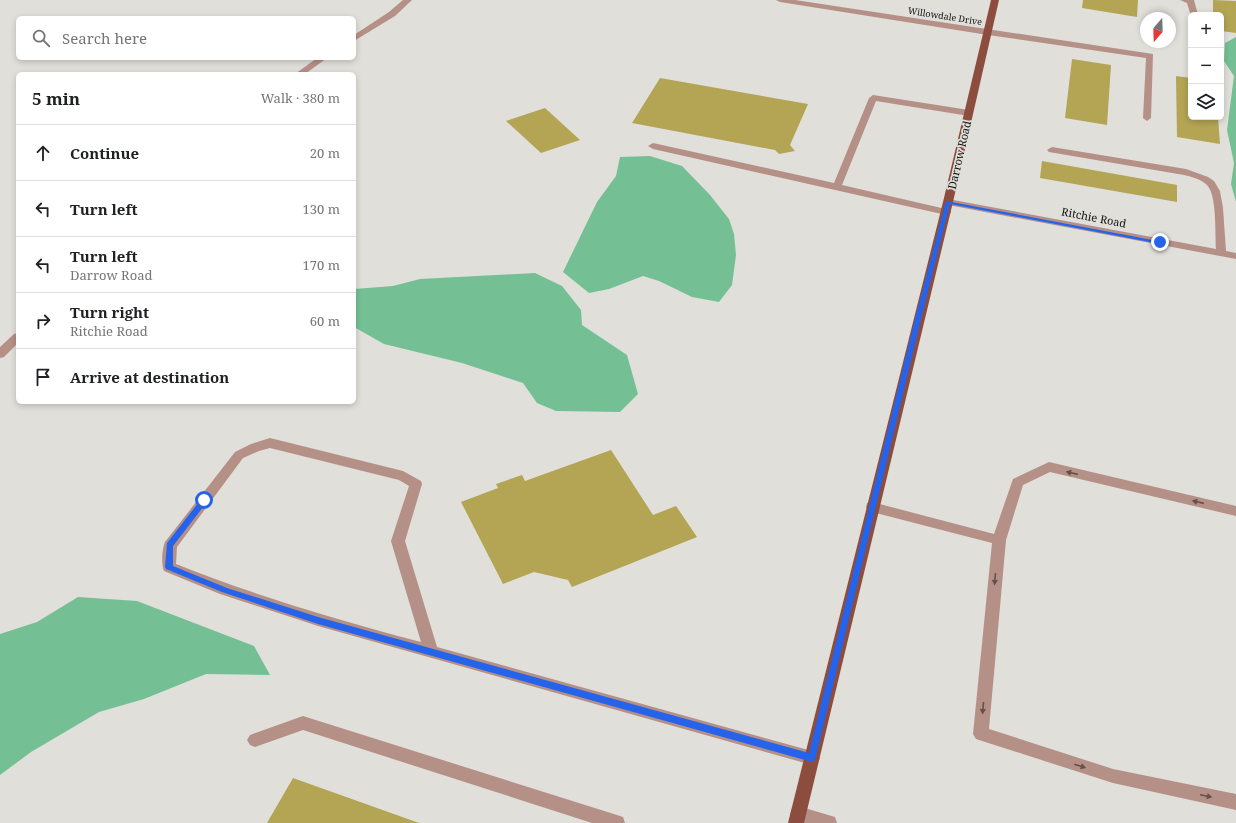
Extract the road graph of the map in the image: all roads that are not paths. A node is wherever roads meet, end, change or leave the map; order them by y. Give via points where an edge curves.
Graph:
1 (408, 0) edge
2 (780, 0) edge
3 (995, 0) edge
4 (1184, 0) edge
5 (1193, 12) edge
6 (988, 33) junction
7 (356, 39) edge
8 (320, 60) edge
9 (303, 72) edge
10 (969, 113) junction
11 (1147, 118) dead end
12 (653, 146) dead end
13 (1052, 150) dead end
14 (837, 187) junction
15 (947, 207) junction
16 (1221, 253) junction
17 (1236, 256) edge
18 (16, 339) edge
19 (0, 354) edge
20 (872, 507) junction
21 (1236, 511) edge
22 (998, 540) junction
23 (431, 652) junction
24 (255, 740) dead end
25 (812, 758) junction
26 (1236, 802) edge
27 (797, 819) edge
28 (617, 823) edge
29 (829, 823) edge

1 - 7 street
2 - 6 street, Willowdale Drive
3 - 6 main road, Darrow Road
4 - 5 street via 1191,2
6 - 10 main road, Darrow Road
6 - 11 street, Willowdale Drive via 1150,56
8 - 9 street
10 - 14 street via 873,98
10 - 15 main road, Darrow Road
12 - 14 street, Ritchie Road
13 - 16 street via 1186,172 1202,177 1213,185 1216,196
14 - 15 street, Ritchie Road
15 - 16 street, Ritchie Road
15 - 20 main road, Darrow Road
16 - 17 street, Ritchie Road
18 - 19 street
20 - 22 street
20 - 25 main road, Darrow Road
21 -> 22 street via 1049,467 1018,482
22 -> 26 street via 981,734 1113,776
23 - 23 street via 225,590 169,567 170,546 239,455 270,442 403,476 416,484 398,541
23 - 25 street
24 - 28 street via 303,723
25 - 27 main road, Darrow Road
27 - 29 street

